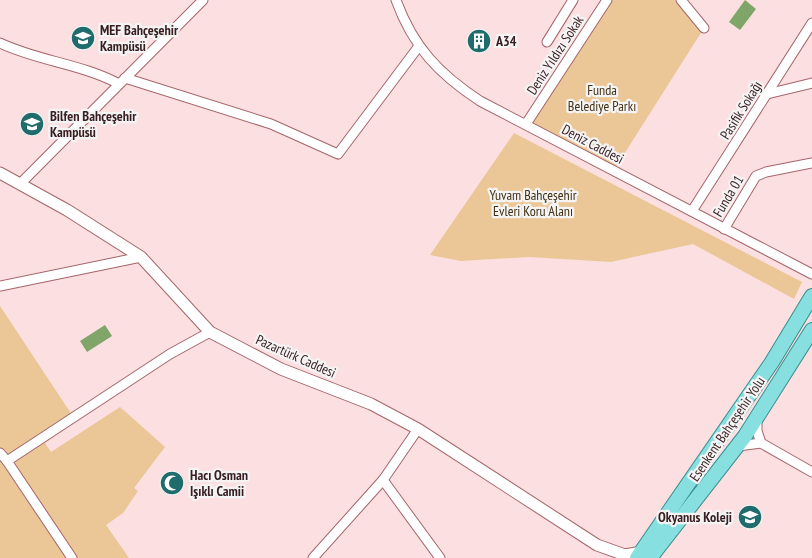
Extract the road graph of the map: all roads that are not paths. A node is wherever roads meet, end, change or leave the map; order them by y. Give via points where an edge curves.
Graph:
1 (203, 0) edge
2 (396, 0) edge
3 (573, 0) edge
4 (607, 0) edge
5 (681, 0) edge
6 (812, 23) edge
7 (704, 28) dead end
8 (807, 31) junction
9 (812, 41) edge
10 (547, 42) dead end
11 (0, 43) edge
12 (419, 46) junction
13 (122, 81) junction
14 (812, 84) edge
15 (767, 94) junction
16 (526, 124) junction
17 (812, 163) edge
18 (0, 173) edge
19 (21, 183) junction
20 (692, 211) junction
21 (724, 229) junction
22 (141, 257) junction
23 (812, 274) edge
24 (0, 286) edge
25 (812, 296) edge
26 (812, 330) edge
27 (210, 332) junction
28 (757, 418) junction
29 (418, 429) junction
30 (761, 443) junction
31 (737, 447) junction
32 (0, 453) edge
33 (7, 460) junction
34 (812, 472) edge
35 (383, 480) junction
36 (597, 545) junction
37 (643, 556) edge
38 (72, 558) edge
39 (313, 558) edge
40 (440, 558) edge
41 (602, 558) edge

1 - 13 street
2 - 12 street, Deniz Caddesi
3 - 10 street
4 - 16 street, Deniz Yıldızı Sokak
5 - 7 street
6 - 8 street, Pasifik Sokağı
8 - 9 street
8 - 15 street, Pasifik Sokağı
11 - 13 street via 34,57
12 - 13 street via 338,154 271,124
12 - 16 street, Deniz Caddesi via 453,83
13 - 19 street
14 - 15 street
15 - 20 street, Pasifik Sokağı
16 - 20 street, Deniz Caddesi
17 - 21 street, Funda 01 via 756,176
18 - 19 street, Pazartürk Caddesi
19 - 22 street, Pazartürk Caddesi
20 - 21 street, Deniz Caddesi
21 - 23 street, Deniz Caddesi
22 - 24 street
22 - 27 street, Pazartürk Caddesi
25 - 37 main road, Esenkent Bahçeşehir Yolu
26 - 28 main road, Esenkent Bahçeşehir Yolu
27 - 29 street, Pazartürk Caddesi via 282,369 371,404
27 - 33 street via 170,354
28 - 30 street
28 - 31 main road, Esenkent Bahçeşehir Yolu
29 - 35 street
29 - 36 street, Pazartürk Caddesi
30 - 31 street
30 - 34 street
31 - 37 main road, Esenkent Bahçeşehir Yolu
32 - 33 street
33 - 38 street
35 - 39 street
35 - 40 street
36 - 37 street, Pazartürk Caddesi via 625,555
36 - 41 street

